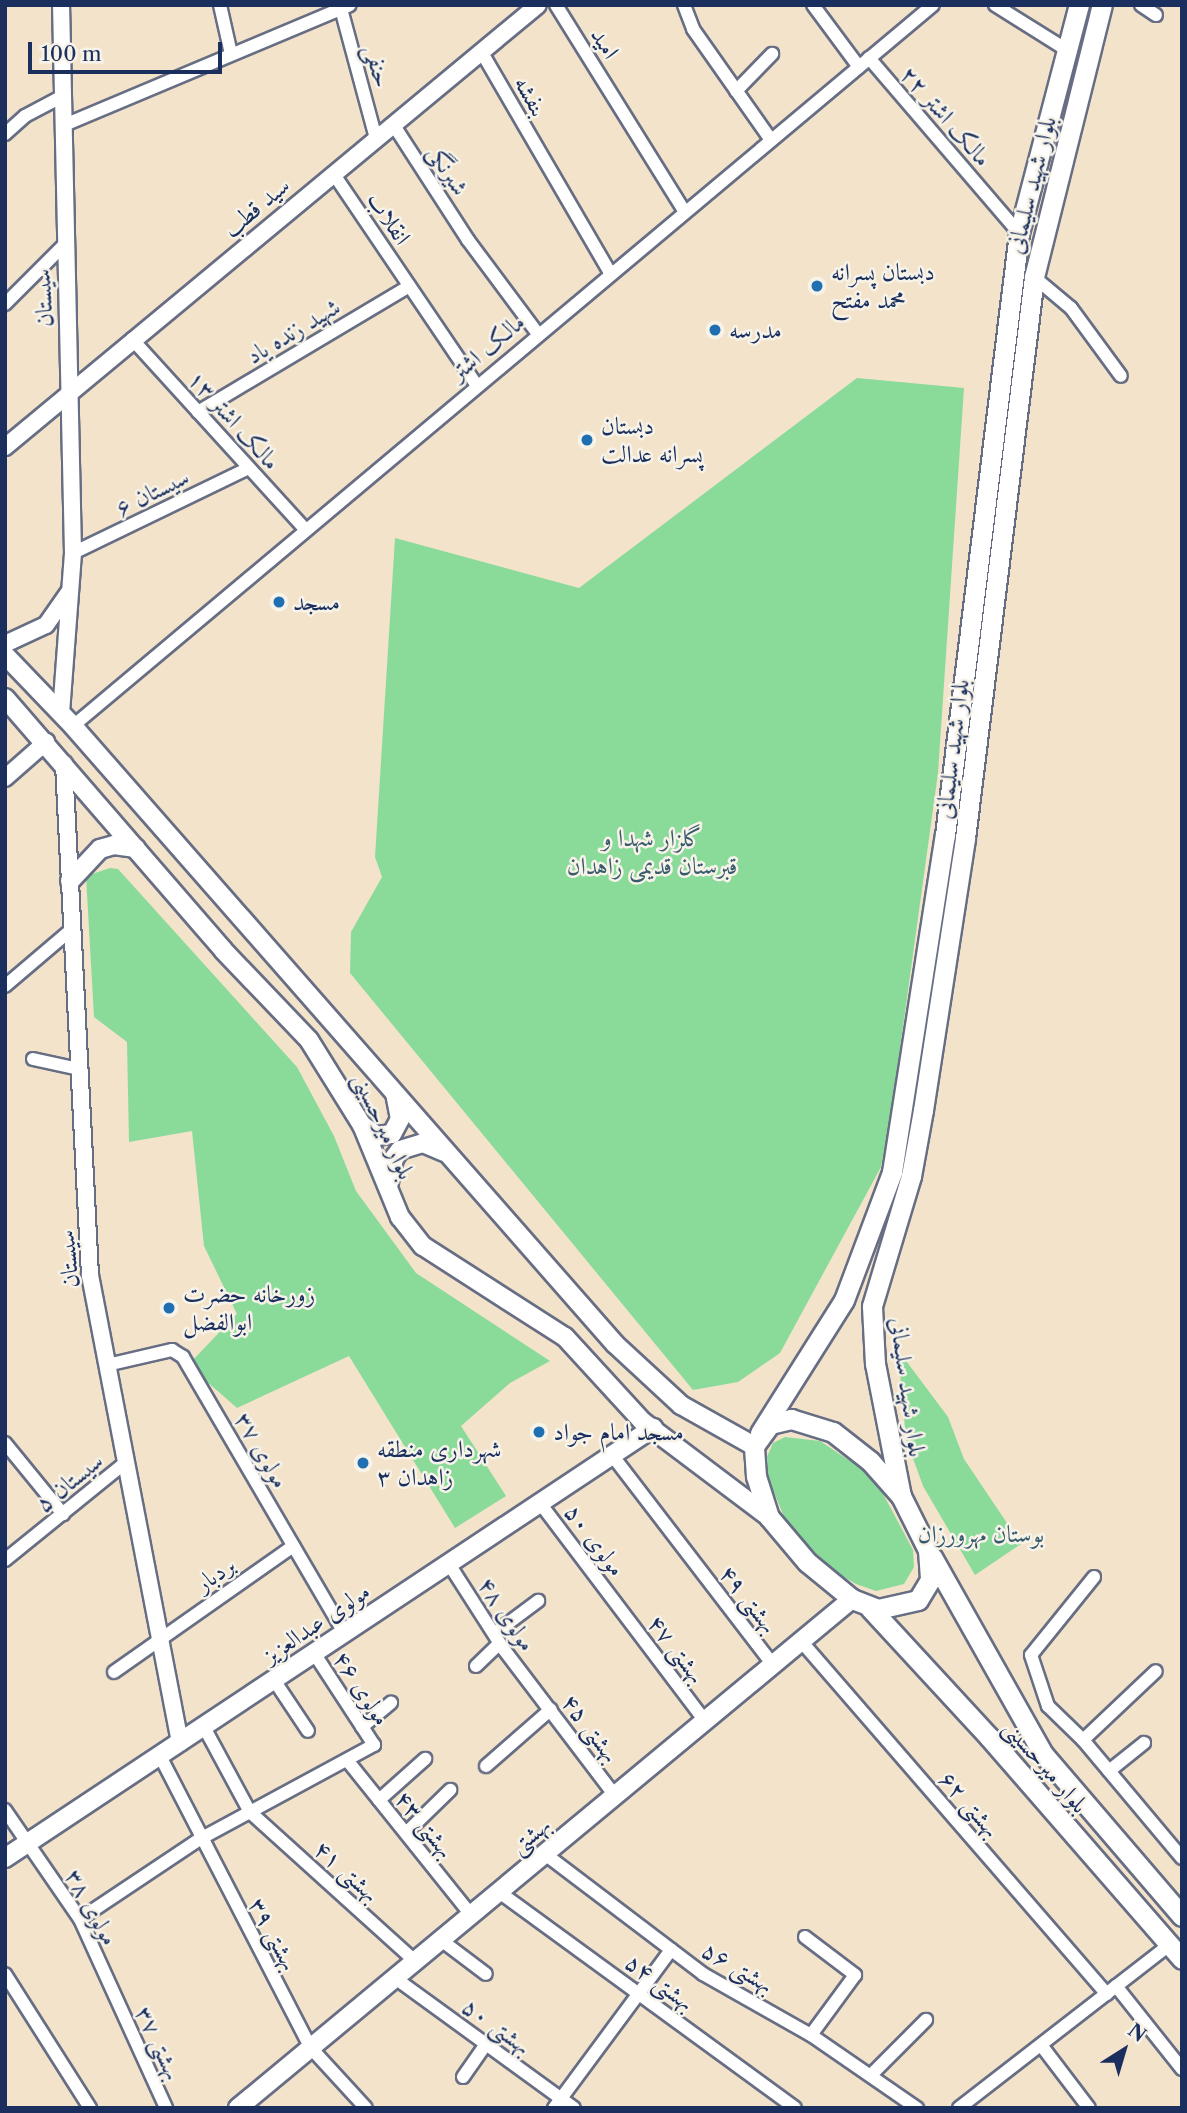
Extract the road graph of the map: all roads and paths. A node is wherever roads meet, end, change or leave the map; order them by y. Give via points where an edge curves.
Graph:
1 (61, 5) edge
2 (220, 5) edge
3 (538, 5) edge
4 (556, 5) edge
5 (684, 5) edge
6 (813, 5) edge
7 (995, 5) edge
8 (1101, 5) edge
9 (1141, 5) edge
10 (344, 7) edge
11 (925, 8) edge
12 (1077, 9) edge
13 (1156, 15) dead end
14 (1067, 50) junction
15 (481, 51) junction
16 (231, 54) junction
17 (772, 54) dead end
18 (869, 58) junction
19 (859, 67) junction
20 (736, 91) junction
21 (61, 97) junction
22 (393, 124) junction
23 (62, 126) junction
24 (5, 134) edge
25 (376, 138) junction
26 (771, 140) junction
27 (333, 173) junction
28 (685, 212) junction
29 (1019, 233) junction
30 (63, 246) junction
31 (611, 274) junction
32 (1034, 278) junction
33 (409, 286) junction
34 (5, 304) edge
35 (538, 334) junction
36 (132, 339) junction
37 (1121, 376) dead end
38 (477, 386) junction
39 (70, 394) junction
40 (198, 412) junction
41 (5, 447) edge
42 (249, 468) junction
43 (305, 529) junction
44 (73, 553) junction
45 (71, 587) junction
46 (5, 644) edge
47 (5, 656) edge
48 (5, 698) edge
49 (67, 720) junction
50 (46, 742) junction
51 (64, 764) junction
52 (5, 778) edge
53 (136, 848) junction
54 (70, 881) junction
55 (72, 929) junction
56 (5, 986) edge
57 (33, 1059) dead end
58 (79, 1069) junction
59 (395, 1094) junction
60 (362, 1125) junction
61 (447, 1153) junction
62 (387, 1192) junction
63 (107, 1365) junction
64 (653, 1429) junction
65 (757, 1439) junction
66 (5, 1443) edge
67 (612, 1455) junction
68 (126, 1462) junction
69 (901, 1496) junction
70 (540, 1503) junction
71 (63, 1514) junction
72 (769, 1517) junction
73 (293, 1546) junction
74 (928, 1550) junction
75 (5, 1560) edge
76 (449, 1564) junction
77 (1094, 1577) dead end
78 (538, 1601) dead end
79 (616, 1603) joint
80 (861, 1604) junction
81 (344, 1633) junction
82 (160, 1637) junction
83 (498, 1638) junction
84 (801, 1641) junction
85 (314, 1653) junction
86 (773, 1665) junction
87 (476, 1666) dead end
88 (1156, 1671) dead end
89 (114, 1672) dead end
90 (274, 1680) junction
91 (532, 1686) joint
92 (391, 1703) dead end
93 (551, 1709) junction
94 (705, 1721) junction
95 (204, 1727) junction
96 (362, 1727) junction
97 (308, 1731) dead end
98 (1083, 1740) junction
99 (180, 1742) junction
100 (1144, 1743) dead end
101 (160, 1756) junction
102 (425, 1759) dead end
103 (346, 1760) junction
104 (486, 1766) dead end
105 (1109, 1771) junction
106 (450, 1790) dead end
107 (615, 1796) junction
108 (379, 1800) junction
109 (5, 1810) edge
110 (250, 1812) junction
111 (406, 1832) junction
112 (200, 1839) junction
113 (1177, 1842) edge
114 (29, 1843) junction
115 (545, 1854) junction
116 (5, 1858) edge
117 (1182, 1858) edge
118 (499, 1892) junction
119 (471, 1915) junction
120 (1182, 1916) edge
121 (80, 1919) junction
122 (805, 1937) dead end
123 (441, 1940) junction
124 (671, 1950) junction
125 (1176, 1952) edge
126 (415, 1961) junction
127 (5, 1974) edge
128 (486, 1974) dead end
129 (395, 1978) junction
130 (1111, 1990) junction
131 (641, 1994) junction
132 (114, 1996) joint
133 (926, 2020) dead end
134 (811, 2035) junction
135 (486, 2044) junction
136 (1041, 2045) junction
137 (310, 2048) junction
138 (1182, 2069) edge
139 (871, 2075) junction
140 (463, 2077) dead end
141 (558, 2103) edge
142 (90, 2108) edge
143 (166, 2108) edge
144 (238, 2108) edge
145 (366, 2108) edge
146 (574, 2108) edge
147 (795, 2108) edge
148 (917, 2108) edge
149 (959, 2108) edge
150 (1089, 2108) edge

1 - 21 street, سیستان
2 - 16 street
3 - 15 street, سید قطب
4 - 28 street, امید
5 - 20 street via 693,29
6 - 19 street
7 - 14 street
8 - 32 main road, بلوار شهید سلیمانی
9 - 13 street
10 - 16 street
10 - 25 street, حنفی
11 - 18 street, مالک اشتر
12 - 14 main road, بلوار شهید سلیمانی
14 - 29 main road, بلوار شهید سلیمانی
15 - 22 street, سید قطب
15 - 31 street, بنفشه
16 - 23 street
17 - 20 street
18 - 19 street, مالک اشتر
18 - 29 street, مالک اشتر ۲۲
19 - 26 street, مالک اشتر
20 - 26 street
21 - 23 street, سیستان
21 - 24 street via 25,116
22 - 25 street, سید قطب
22 - 35 street, شیرنگی via 468,240
23 - 30 street, سیستان
25 - 27 street, سید قطب
26 - 28 street, مالک اشتر
27 - 33 street, انقلاب
27 - 36 street, سید قطب
28 - 31 street, مالک اشتر
29 - 65 main road, بلوار شهید سلیمانی via 945,835 892,1172 844,1300
30 - 34 street
30 - 39 street, سیستان
31 - 35 street, مالک اشتر
32 - 37 street via 1071,307
32 - 69 main road, بلوار شهید سلیمانی via 965,838 923,1110 911,1177 872,1306 875,1364
33 - 38 street, انقلاب
33 - 40 street, شهید زنده یاد
35 - 38 street, مالک اشتر
36 - 39 street, سید قطب
36 - 40 street, مالک اشتر ۱۳
38 - 43 street, مالک اشتر
39 - 41 street, سید قطب
39 - 44 street, سیستان
40 - 42 street, مالک اشتر ۱۳
42 - 43 street, مالک اشتر ۱۳
42 - 44 street, سیستان ۶
43 - 49 street, مالک اشتر
44 - 45 street, سیستان
45 - 46 street, سیستان via 46,625
45 - 49 street, سیستان
47 - 49 main road, بلوار میرحسینی
48 - 50 main road, بلوار میرحسینی
49 - 59 main road, بلوار میرحسینی
50 - 51 main road, بلوار میرحسینی
50 - 52 street
51 - 53 main road, بلوار میرحسینی
51 - 54 street, سیستان
53 - 54 main road via 114,845 100,849
53 - 60 main road, بلوار میرحسینی via 223,950 309,1040
54 - 55 street, سیستان
55 - 56 street
55 - 58 street, سیستان
57 - 58 street
58 - 63 street, سیستان via 90,1275
59 - 60 main road via 400,1119 393,1134 377,1136
59 - 61 main road, بلوار میرحسینی
60 - 62 main road, بلوار میرحسینی
61 - 62 main road via 424,1143 400,1150 390,1170
61 - 65 main road, بلوار میرحسینی via 657,1386
62 - 64 main road, بلوار میرحسینی via 423,1246 565,1337
63 - 68 street, سیستان
63 - 73 street, مولوی ۳۷ via 172,1350 183,1357
64 - 67 main road, مولوی عبدالعزیز
64 - 72 main road, بلوار میرحسینی
65 - 69 main road via 770,1424 790,1419 820,1424 870,1461
65 - 72 main road via 756,1476
66 - 71 street
67 - 70 main road, مولوی عبدالعزیز
67 - 86 street, بهشتی ۴۹
68 - 71 street, سیستان ۵
68 - 82 street, سیستان
69 - 74 main road, بلوار میرحسینی
70 - 76 main road, مولوی عبدالعزیز
70 - 79 street, مولوی ۵۰
71 - 75 street, سیستان ۵
72 - 80 main road, بلوار میرحسینی via 807,1562
73 - 81 street, مولوی ۳۷
73 - 82 street, بردبار
74 - 80 main road via 930,1580 918,1600 895,1608
74 - 120 main road, بلوار میرحسینی via 1043,1754
76 - 81 main road, مولوی عبدالعزیز
76 - 83 street, مولوی ۴۸
77 - 98 street via 1031,1655 1048,1706
78 - 83 street
79 - 94 street, بهشتی ۴۷
80 - 84 main road, بهشتی
80 - 125 main road, بلوار میرحسینی via 989,1737
81 - 85 main road, مولوی عبدالعزیز
82 - 89 street, بردبار
82 - 99 street, سیستان
83 - 87 street
83 - 91 street, مولوی ۴۸
84 - 86 main road, بهشتی
84 - 130 street, بهشتی ۶۲
85 - 90 main road, مولوی عبدالعزیز
85 - 96 street, مولوی ۴۶
86 - 94 main road, بهشتی
88 - 98 street
90 - 95 main road, مولوی عبدالعزیز
90 - 97 street
91 - 93 street, بهشتی ۴۵
92 - 96 street
93 - 104 street
93 - 107 street, بهشتی ۴۵
94 - 107 main road, بهشتی
95 - 99 main road, مولوی عبدالعزیز
95 - 110 street, بهشتی ۴۱
96 - 103 street, مولوی ۴۶ via 374,1745
98 - 105 street
99 - 101 main road, مولوی عبدالعزیز
100 - 105 street
101 - 112 street, بهشتی ۳۹
101 - 114 main road, مولوی عبدالعزیز
102 - 108 street
103 - 108 street, بهشتی ۴۳
103 - 110 street
105 - 113 street
106 - 111 street
107 - 115 main road, بهشتی
108 - 111 street, بهشتی ۴۳
109 - 114 street, مولوی ۳۸
110 - 112 street
110 - 126 street, بهشتی ۴۱
111 - 119 street, بهشتی ۴۳
112 - 121 street
112 - 137 street, بهشتی ۳۹
113 - 117 street
114 - 116 main road, مولوی عبدالعزیز
114 - 121 street, مولوی ۳۸
115 - 118 main road, بهشتی
115 - 124 street, بهشتی ۵۶
118 - 119 main road, بهشتی
118 - 131 street, بهشتی ۵۴
119 - 123 main road, بهشتی
121 - 132 street, مولوی ۳۸
122 - 134 street via 855,1975
123 - 126 main road, بهشتی
123 - 128 street
124 - 131 street
124 - 134 street, بهشتی ۵۶ via 703,1974
125 - 130 street
126 - 129 main road, بهشتی
127 - 142 street
129 - 135 street, بهشتی ۵۰
129 - 137 main road, بهشتی
130 - 136 street
130 - 138 street, بهشتی ۶۲
131 - 141 street
131 - 147 street, بهشتی ۵۴
132 - 143 street, بهشتی ۳۷
133 - 139 street
134 - 139 street, بهشتی ۵۶
135 - 140 street
135 - 141 street, بهشتی ۵۰
136 - 149 street
136 - 150 street
137 - 144 main road, بهشتی
137 - 145 street, بهشتی ۳۹
139 - 148 street, بهشتی ۵۶
141 - 146 street, بهشتی ۵۰

